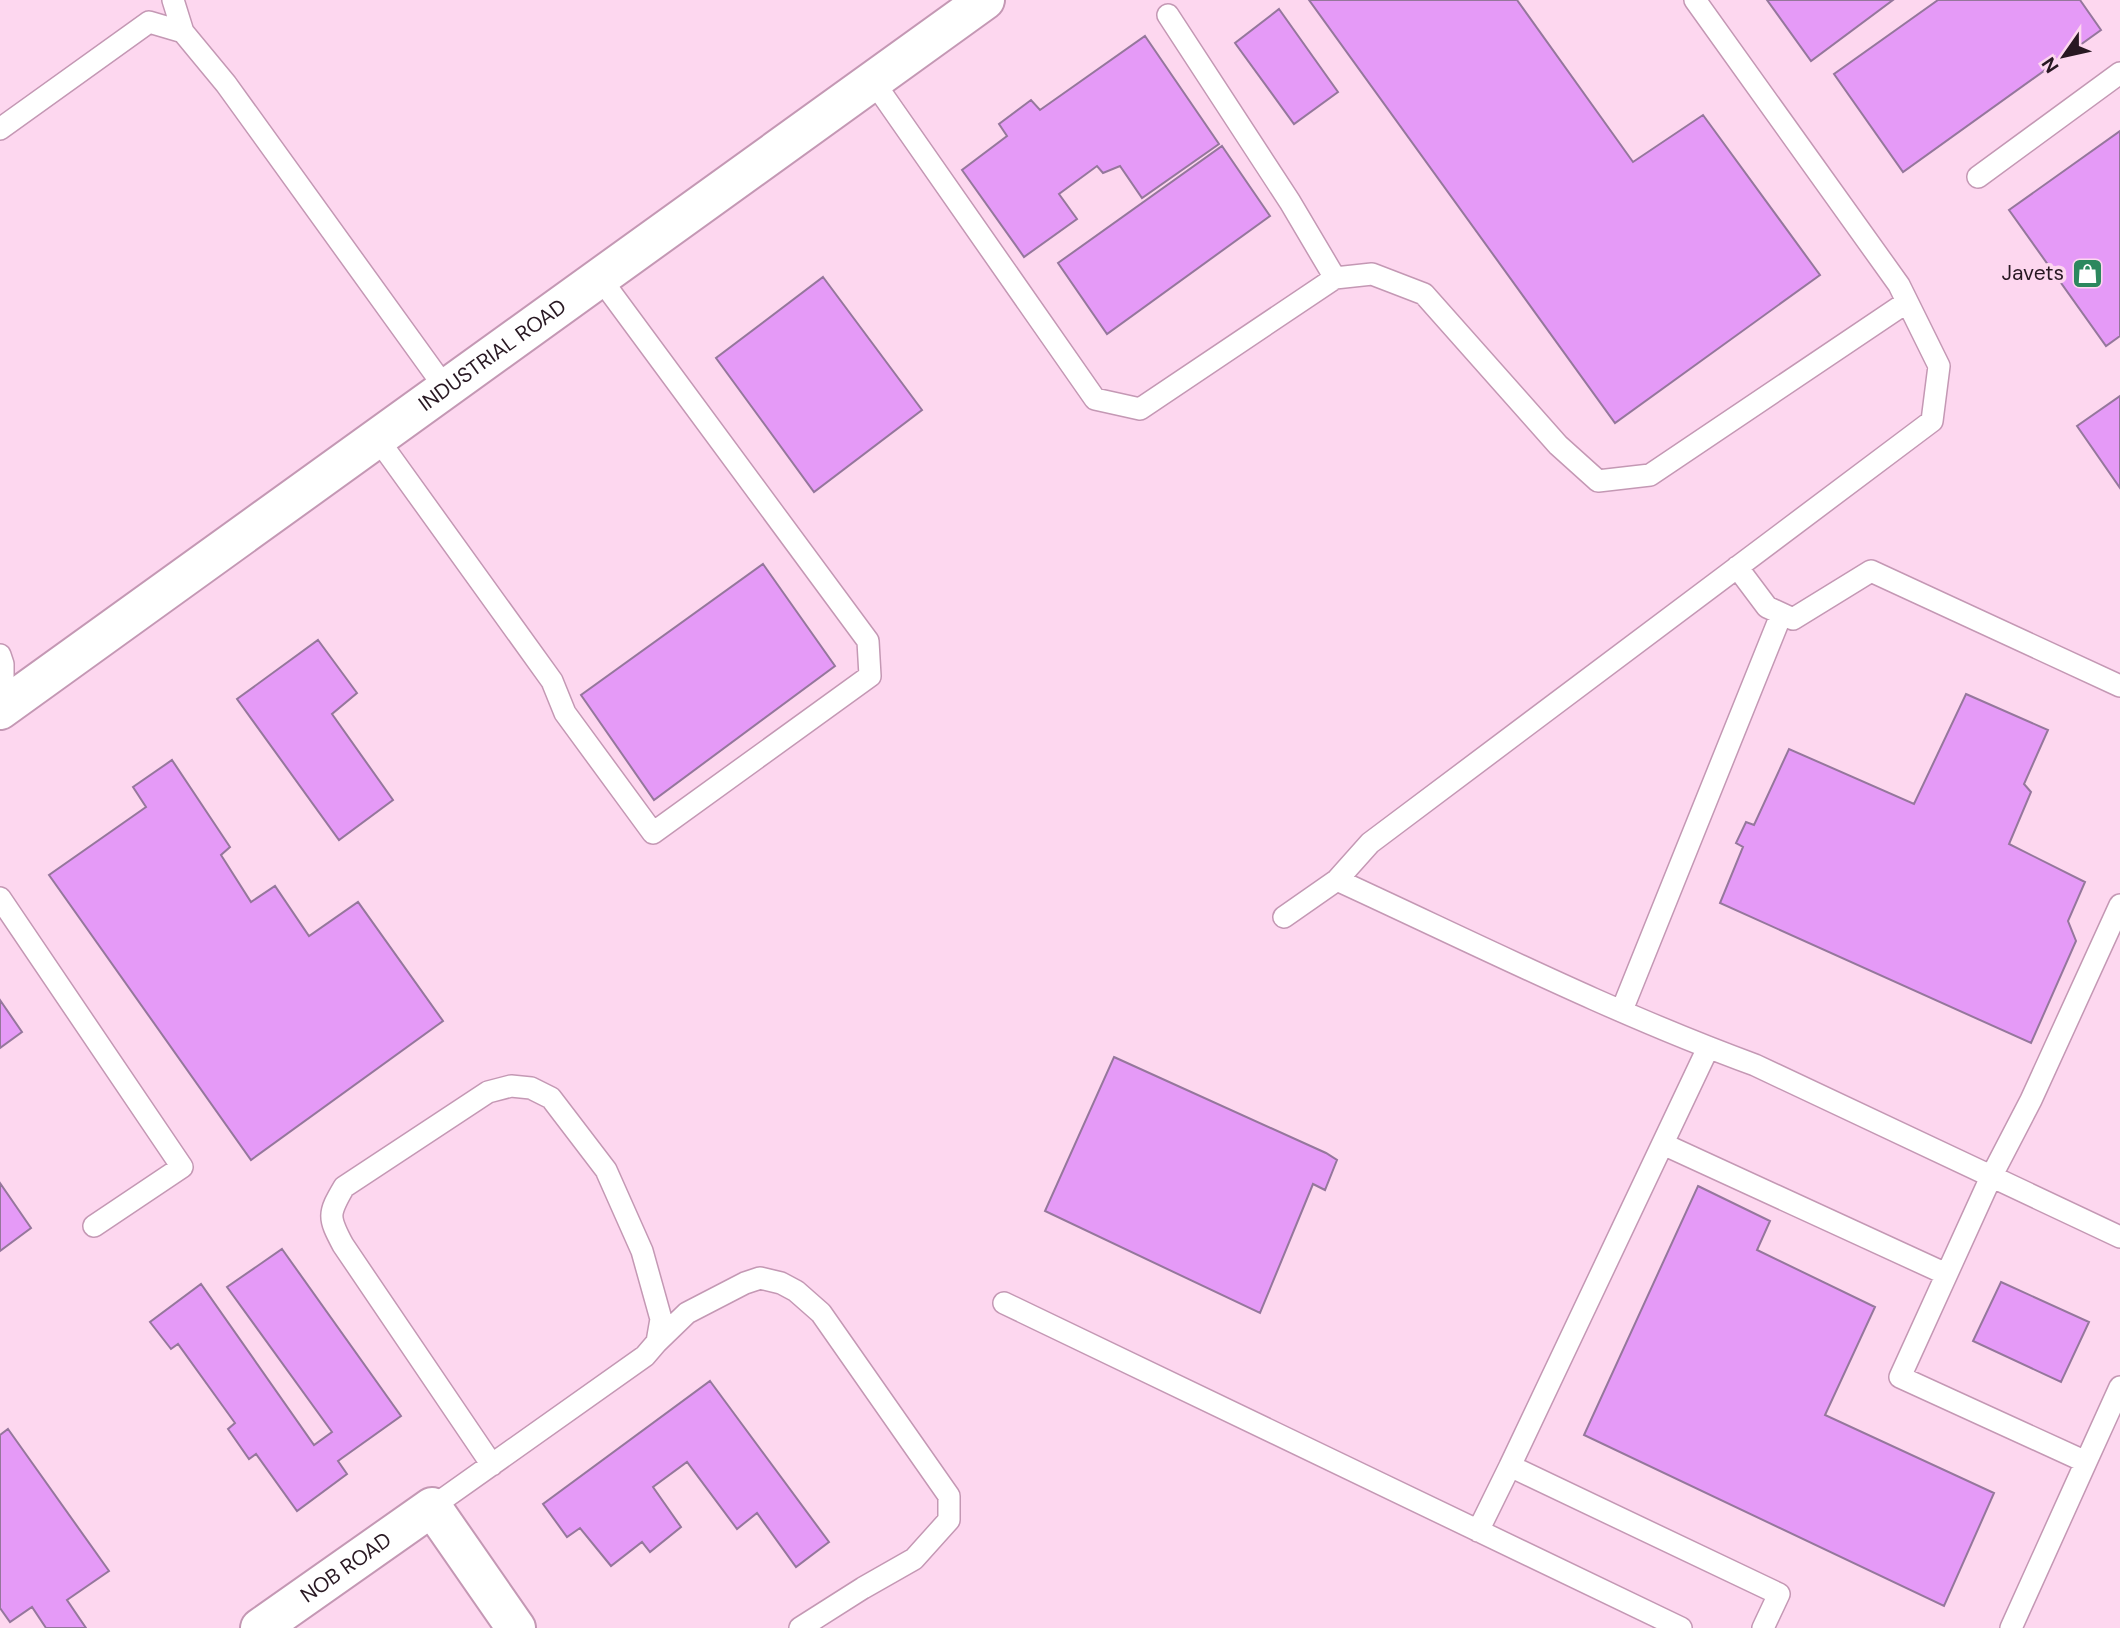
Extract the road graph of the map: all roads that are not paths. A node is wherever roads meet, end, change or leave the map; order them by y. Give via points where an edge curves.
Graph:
1 (173, 0) edge
2 (985, 0) edge
3 (1695, 0) edge
4 (1168, 15) dead end
5 (183, 32) junction
6 (2120, 73) edge
7 (873, 81) junction
8 (0, 129) edge
9 (1978, 177) dead end
10 (600, 278) junction
11 (1335, 278) junction
12 (1907, 302) junction
13 (446, 389) junction
14 (377, 438) junction
15 (1737, 567) junction
16 (1781, 615) junction
17 (0, 655) edge
18 (2120, 686) edge
19 (1, 709) edge
20 (1336, 880) junction
21 (0, 898) edge
22 (2120, 905) edge
23 (1284, 917) dead end
24 (1622, 1010) junction
25 (1708, 1048) junction
26 (1663, 1144) junction
27 (1991, 1177) junction
28 (94, 1226) dead end
29 (2120, 1237) edge
30 (1945, 1275) junction
31 (1004, 1303) dead end
32 (657, 1342) junction
33 (2120, 1387) edge
34 (2086, 1462) junction
35 (492, 1465) junction
36 (1510, 1466) junction
37 (432, 1507) junction
38 (1478, 1531) junction
39 (260, 1628) edge
40 (516, 1628) edge
41 (800, 1628) edge
42 (1681, 1628) edge
43 (1763, 1628) edge
44 (2011, 1628) edge

1 - 5 lane
2 - 7 street, INDUSTRIAL ROAD
3 - 12 lane
4 - 11 lane
5 - 8 lane via 149,22
5 - 13 lane via 226,84
6 - 9 lane
7 - 10 street, INDUSTRIAL ROAD
7 - 11 lane via 1095,398 1140,409
10 - 13 street, INDUSTRIAL ROAD
10 - 14 lane via 868,641 870,676 653,834 565,713 552,681
11 - 12 lane via 1372,274 1424,294 1558,445 1598,481 1650,475
12 - 15 lane via 1939,366 1932,421
13 - 14 street, INDUSTRIAL ROAD
14 - 19 street, INDUSTRIAL ROAD
15 - 16 lane via 1767,607
15 - 20 lane via 1370,843
16 - 18 lane via 1793,619 1871,571
16 - 24 lane
17 - 19 lane
20 - 23 lane
20 - 24 lane
21 - 28 lane via 182,1167
22 - 27 lane
24 - 25 lane
25 - 26 lane
25 - 27 lane via 1755,1065
26 - 30 lane
26 - 36 lane
27 - 29 lane
27 - 30 lane
30 - 34 lane via 1900,1377
31 - 38 lane
32 - 35 lane via 645,1356
32 - 35 lane via 661,1319 642,1251 606,1170 551,1098 531,1088 511,1086 488,1092 344,1188 331,1208 332,1225
32 - 41 lane via 687,1313 745,1283 760,1278 781,1283 821,1313 949,1496 949,1520 914,1559
33 - 34 lane
34 - 44 lane
35 - 37 lane
36 - 38 lane
36 - 43 lane via 1779,1594
37 - 39 street, NOB ROAD
37 - 40 street
38 - 42 lane

